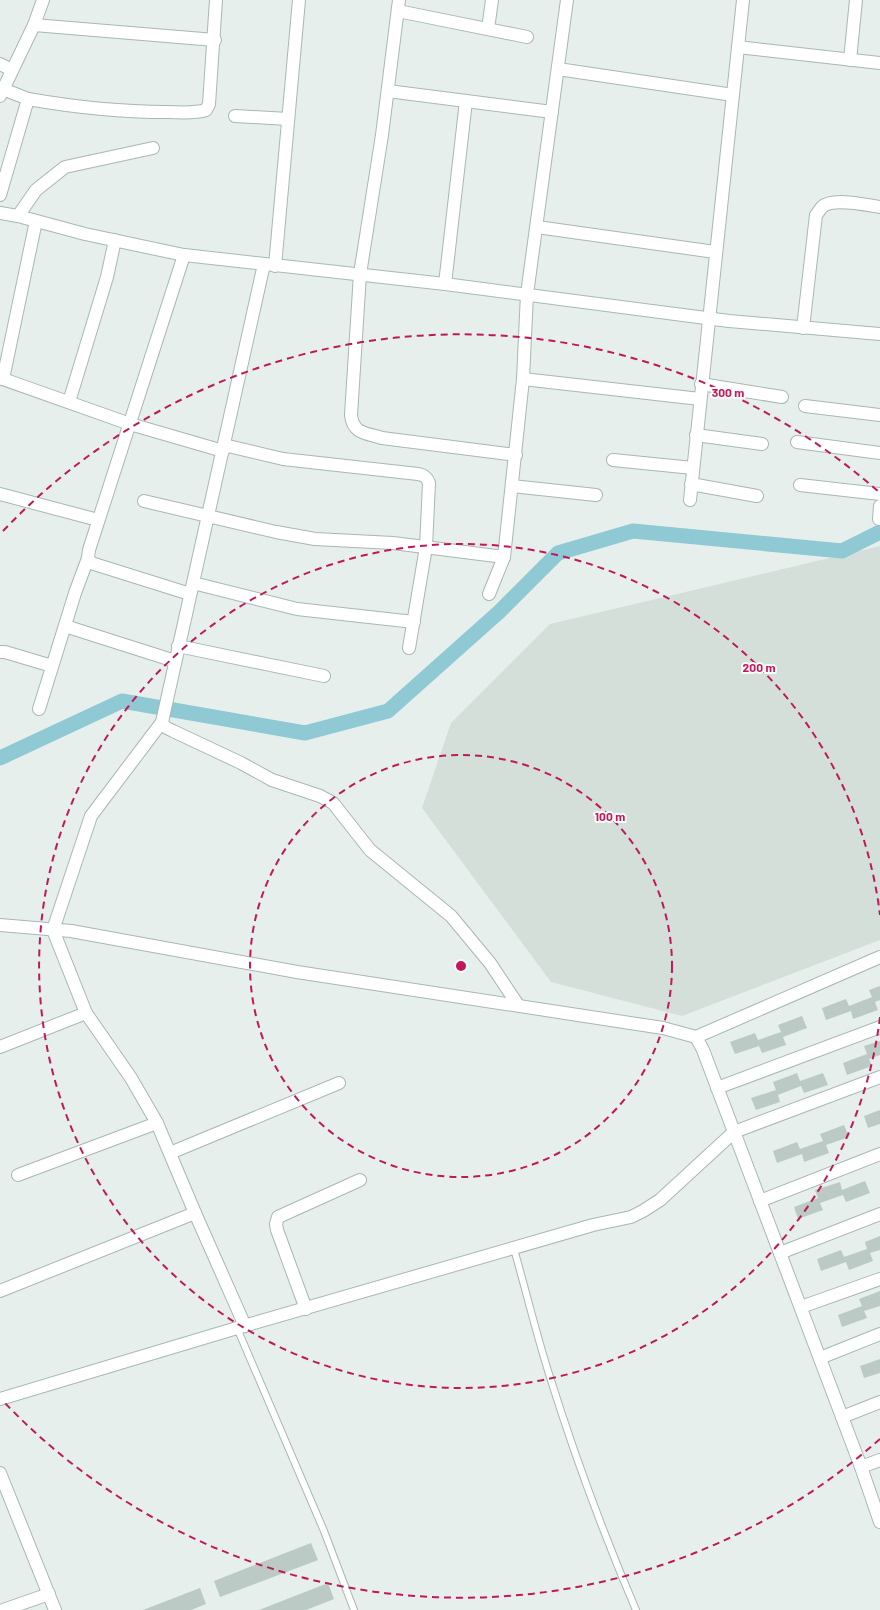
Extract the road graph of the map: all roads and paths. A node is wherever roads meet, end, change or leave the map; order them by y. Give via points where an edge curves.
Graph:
1 (43, 0) edge
2 (216, 0) edge
3 (299, 0) edge
4 (492, 0) edge
5 (567, 0) edge
6 (743, 0) edge
7 (856, 0) edge
8 (399, 6) edge
9 (34, 25) junction
10 (488, 30) junction
11 (527, 37) dead end
12 (215, 40) junction
13 (738, 48) junction
14 (850, 60) junction
15 (880, 63) edge
16 (0, 64) edge
17 (558, 69) junction
18 (12, 70) junction
19 (388, 91) junction
20 (2, 92) edge
21 (733, 95) junction
22 (28, 99) junction
23 (466, 101) junction
24 (552, 112) junction
25 (235, 116) dead end
26 (288, 119) junction
27 (153, 148) dead end
28 (0, 195) edge
29 (880, 207) edge
30 (0, 213) edge
31 (18, 216) junction
32 (36, 221) junction
33 (537, 227) junction
34 (114, 240) junction
35 (715, 252) junction
36 (184, 255) junction
37 (269, 265) junction
38 (360, 274) junction
39 (445, 284) junction
40 (528, 294) junction
41 (708, 318) junction
42 (803, 328) junction
43 (880, 334) edge
44 (2, 378) edge
45 (523, 379) junction
46 (701, 384) junction
47 (782, 397) dead end
48 (700, 399) junction
49 (69, 402) junction
50 (806, 406) dead end
51 (880, 415) edge
52 (130, 424) junction
53 (696, 435) junction
54 (797, 442) dead end
55 (762, 444) dead end
56 (224, 448) junction
57 (880, 454) edge
58 (516, 455) junction
59 (613, 460) dead end
60 (693, 468) junction
61 (691, 484) junction
62 (800, 485) dead end
63 (512, 486) junction
64 (0, 494) edge
65 (880, 494) edge
66 (596, 495) dead end
67 (757, 496) dead end
68 (690, 500) dead end
69 (144, 501) dead end
70 (880, 506) edge
71 (208, 516) junction
72 (879, 519) dead end
73 (98, 520) junction
74 (426, 547) junction
75 (504, 557) junction
76 (88, 558) junction
77 (191, 589) junction
78 (489, 594) dead end
79 (414, 622) junction
80 (65, 626) junction
81 (178, 646) junction
82 (409, 648) dead end
83 (0, 652) edge
84 (175, 661) junction
85 (52, 666) junction
86 (324, 676) dead end
87 (39, 709) dead end
88 (163, 718) junction
89 (0, 925) edge
90 (53, 930) junction
91 (880, 957) edge
92 (518, 1005) junction
93 (86, 1013) junction
94 (880, 1027) edge
95 (696, 1038) junction
96 (0, 1047) edge
97 (880, 1076) edge
98 (339, 1083) dead end
99 (717, 1088) junction
100 (157, 1123) junction
101 (734, 1132) junction
102 (170, 1153) junction
103 (880, 1154) edge
104 (18, 1175) dead end
105 (360, 1180) dead end
106 (760, 1201) junction
107 (194, 1213) junction
108 (880, 1214) edge
109 (514, 1249) junction
110 (780, 1253) junction
111 (880, 1279) edge
112 (0, 1291) edge
113 (800, 1307) junction
114 (306, 1309) junction
115 (241, 1327) junction
116 (880, 1334) edge
117 (820, 1358) junction
118 (0, 1399) edge
119 (880, 1402) edge
120 (842, 1417) junction
121 (880, 1460) edge
122 (861, 1467) junction
123 (0, 1473) edge
124 (3, 1489) edge
125 (880, 1522) edge
126 (48, 1594) junction
127 (3, 1610) edge
128 (55, 1610) edge
129 (354, 1610) edge
130 (636, 1610) edge

1 - 9 street
2 - 12 street
3 - 26 street
4 - 10 street
5 - 17 street
6 - 13 street
7 - 14 street
8 - 10 street
8 - 19 street
9 - 12 street
9 - 18 street
10 - 11 street
12 - 22 street via 209,104 206,110 150,112 75,107
13 - 14 street
13 - 21 street
14 - 15 street
16 - 18 street
17 - 21 street
17 - 24 street
18 - 20 street
19 - 23 street
19 - 38 street
20 - 22 street
21 - 35 street
22 - 28 street
23 - 24 street
23 - 39 street
24 - 33 street
25 - 26 street
26 - 37 street
27 - 31 street via 65,167 36,190
29 - 42 street via 838,202 822,207 816,215
30 - 31 street
31 - 32 street
32 - 34 street
32 - 44 street
33 - 35 street
33 - 40 street
34 - 36 street
34 - 49 street via 107,277
35 - 41 street
36 - 37 street
36 - 52 street
37 - 38 street
37 - 56 street
38 - 39 street
38 - 58 street via 351,415 355,428 382,438
39 - 40 street
40 - 41 street
40 - 45 street
41 - 42 street
41 - 46 street
42 - 43 street
44 - 49 street
45 - 48 street
45 - 58 street
46 - 47 street
46 - 48 street
48 - 53 street
49 - 52 street
50 - 51 street
52 - 56 street
52 - 73 street
53 - 55 street
53 - 60 street
54 - 57 street
56 - 71 street
56 - 74 street via 283,459 423,475 429,483
58 - 63 street
59 - 60 street
60 - 61 street
61 - 67 street
61 - 68 street
62 - 65 street
63 - 66 street
63 - 75 street
64 - 73 street
69 - 71 street
70 - 72 street
71 - 74 street via 315,539
71 - 77 street
73 - 76 street
74 - 75 street
74 - 79 street
75 - 78 street
76 - 77 street via 91,563
76 - 80 street
77 - 79 street via 296,609
77 - 81 street
79 - 82 street
80 - 84 street
80 - 85 street
81 - 84 street
81 - 86 street
83 - 85 street
84 - 88 street
85 - 87 street
88 - 90 street via 91,816
88 - 92 street via 165,727 267,778 333,803 370,850 451,916 490,963
89 - 90 street
90 - 92 street via 71,931 297,972
90 - 93 street
91 - 95 street
92 - 95 street via 663,1028
93 - 96 street
93 - 100 street via 131,1078
94 - 99 street
95 - 99 street
97 - 101 street
98 - 102 street
99 - 101 street
100 - 102 street
100 - 104 street
101 - 106 street
101 - 109 street via 660,1200 643,1211 631,1217
102 - 107 street
103 - 106 street
105 - 114 street via 278,1216 276,1230
106 - 110 street
107 - 112 street
107 - 115 street
108 - 110 street
109 - 114 street
109 - 130 lane via 560,1410
110 - 113 street
111 - 113 street
113 - 117 street
114 - 115 street
115 - 118 street
115 - 129 lane
116 - 117 street
117 - 120 street
119 - 120 street
120 - 122 street
121 - 122 street
122 - 125 street
123 - 124 street
124 - 126 street
126 - 127 street
126 - 128 street

